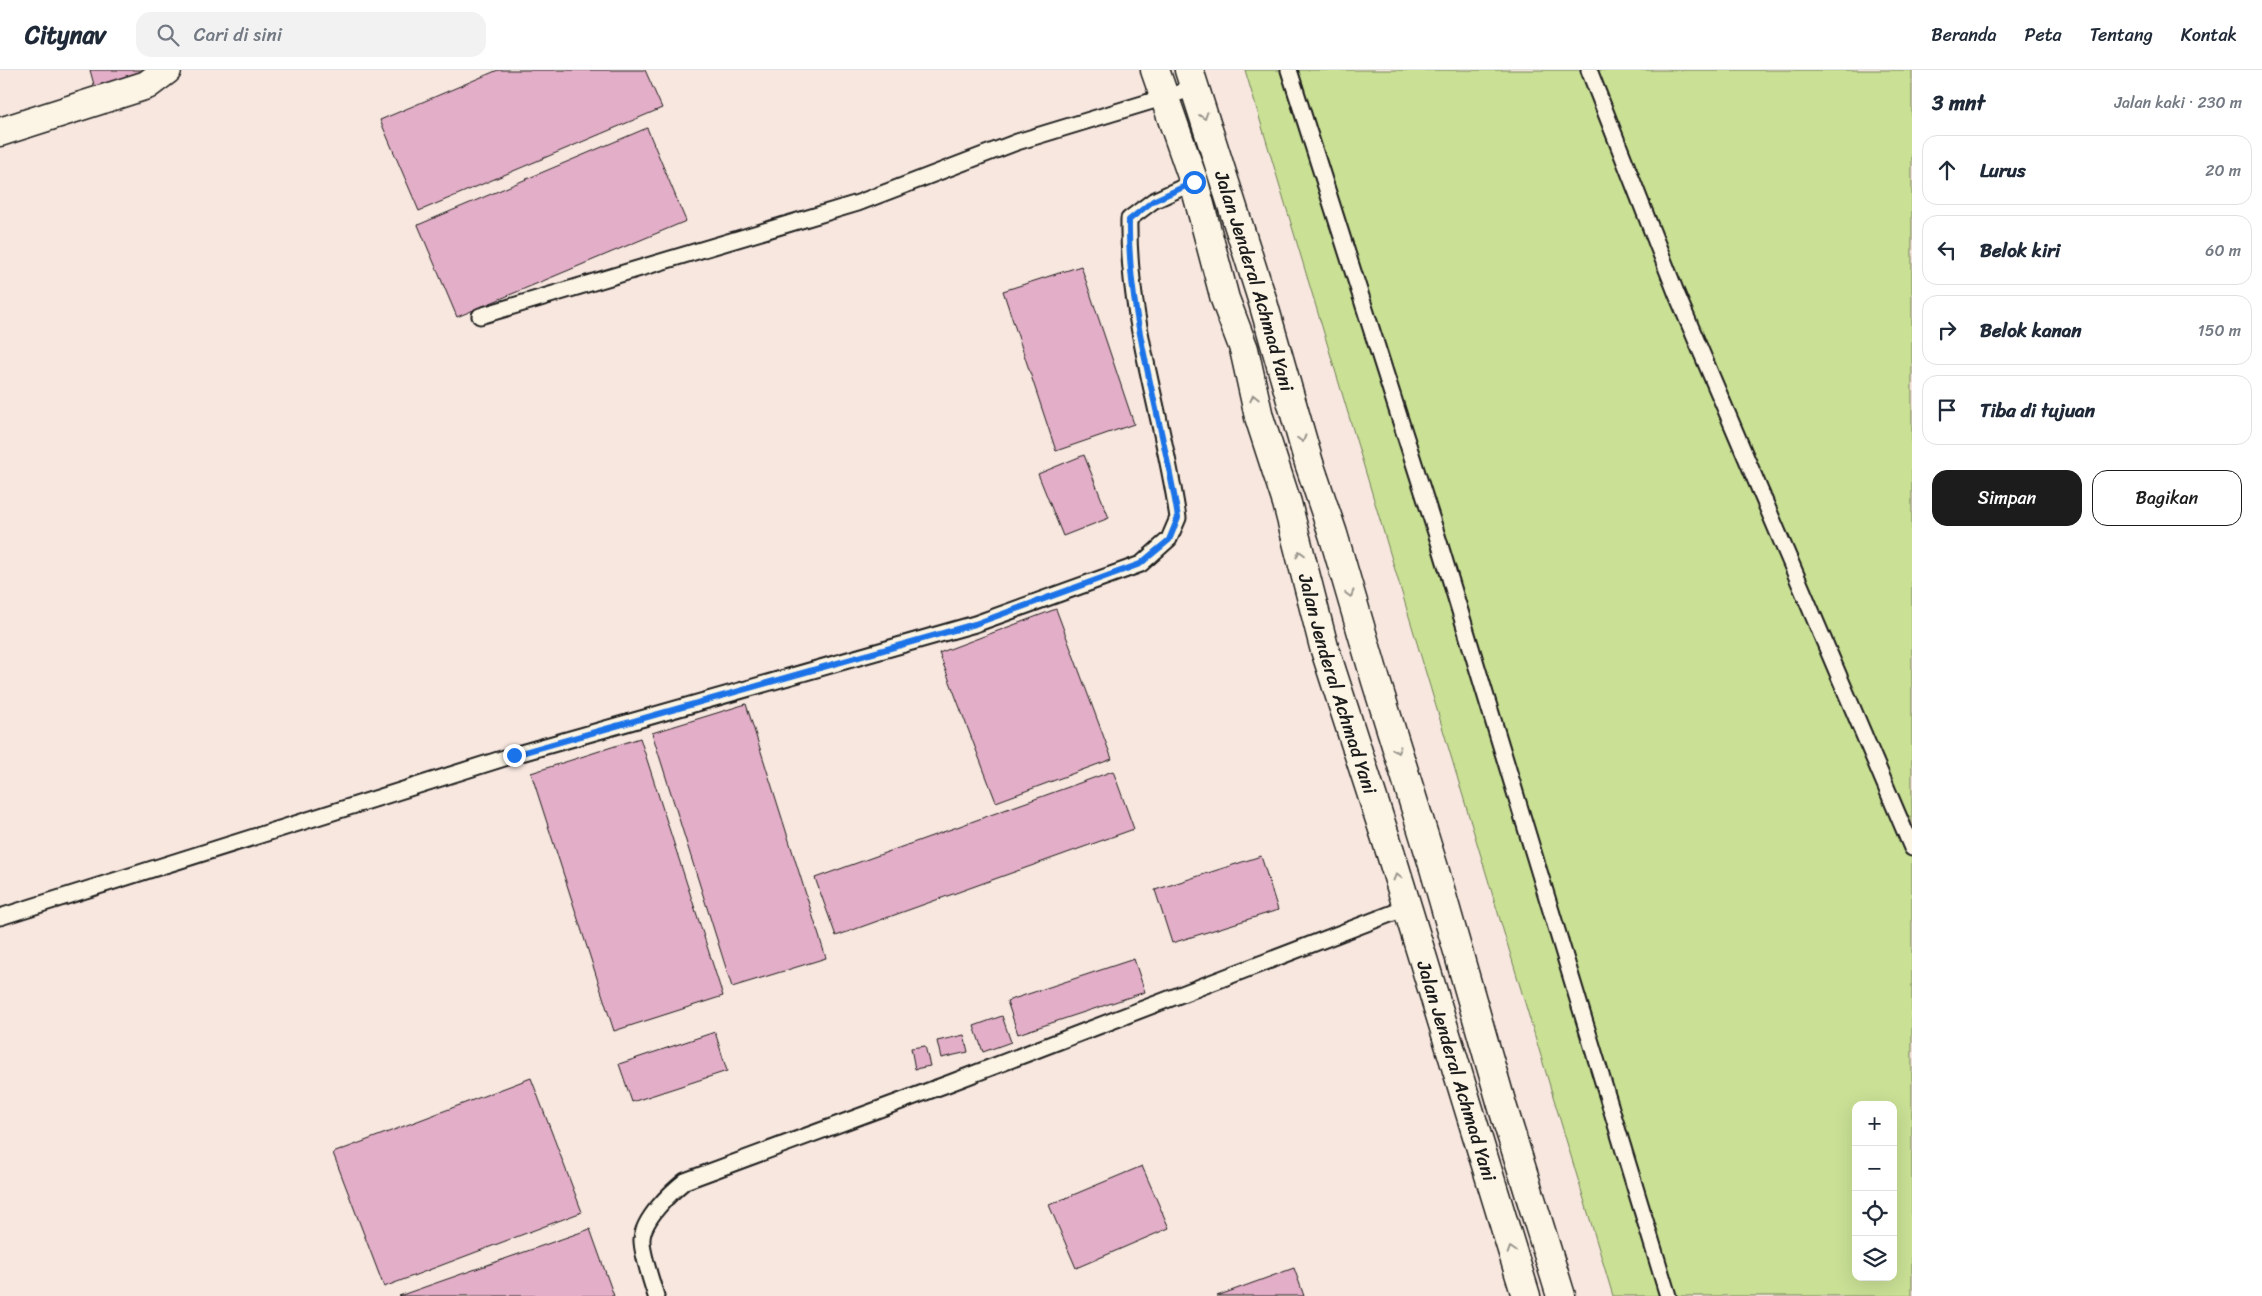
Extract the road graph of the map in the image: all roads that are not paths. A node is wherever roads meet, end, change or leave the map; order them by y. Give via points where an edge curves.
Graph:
1 (167, 70) edge
2 (1155, 70) edge
3 (1289, 70) edge
4 (1589, 70) edge
5 (1192, 79) edge
6 (1162, 96) junction
7 (0, 132) edge
8 (1194, 182) junction
9 (480, 316) dead end
10 (1912, 848) edge
11 (1406, 908) junction
12 (0, 917) edge
13 (656, 1296) edge
14 (1526, 1296) edge
15 (1561, 1296) edge
16 (1668, 1296) edge

1 - 7 main road via 147,85
2 - 6 main road, Jalan Jenderal Achmad Yani
3 - 16 lane via 1439,542
4 - 10 lane via 1677,295
5 - 6 lane
5 -> 15 main road, Jalan Jenderal Achmad Yani via 1333,534
6 - 8 main road, Jalan Jenderal Achmad Yani
6 - 9 lane via 1017,142 858,202
11 -> 8 main road, Jalan Jenderal Achmad Yani via 1324,647 1287,503 1259,417 1244,350 1225,299
8 - 12 lane via 1153,201 1129,220 1128,251 1140,328 1178,518 1169,540 1140,564 975,624 514,755
11 - 13 lane via 685,1182 668,1194 653,1214 642,1239
14 -> 11 main road, Jalan Jenderal Achmad Yani

